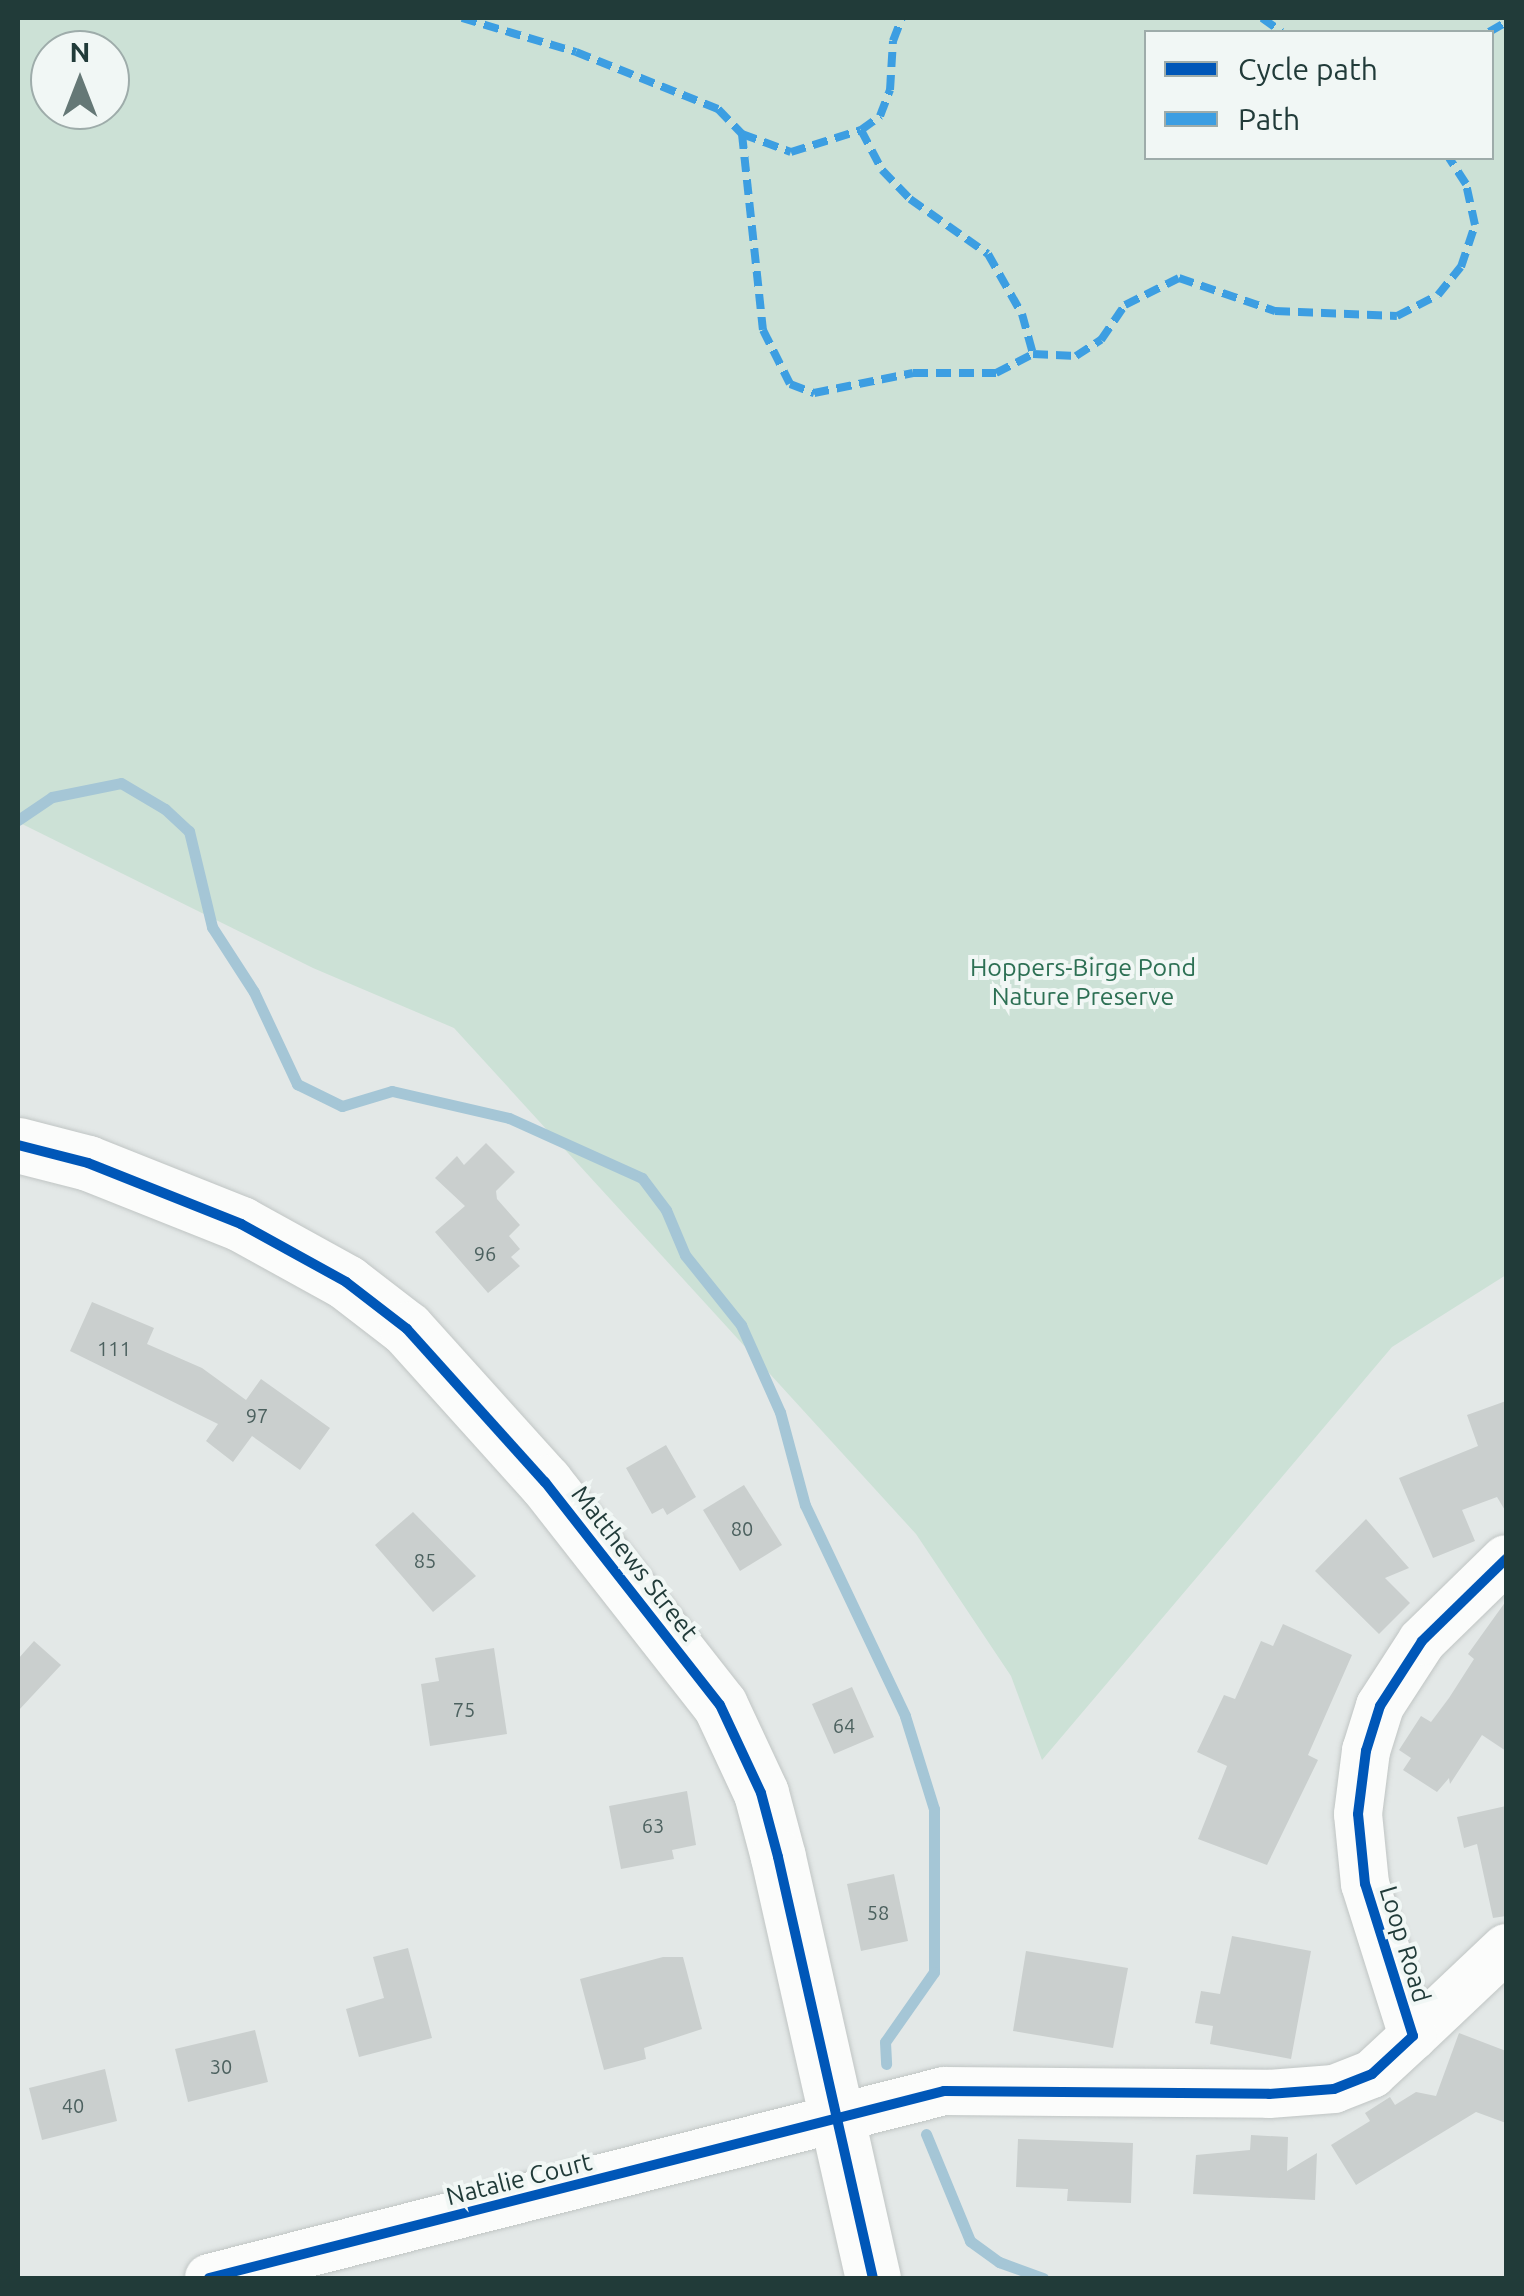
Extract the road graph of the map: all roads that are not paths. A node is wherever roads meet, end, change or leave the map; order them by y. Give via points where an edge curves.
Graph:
1 (18, 1145) edge
2 (1506, 1559) edge
3 (1506, 1948) edge
4 (1413, 2036) junction
5 (840, 2117) junction
6 (209, 2278) edge
7 (874, 2278) edge

1 - 5 street, Matthews Street via 88,1163 241,1224 346,1282 407,1329 545,1482 720,1705 744,1751 778,1858
2 - 4 street, Loop Road via 1422,1641 1380,1706 1366,1751 1358,1814 1365,1884
3 - 4 street, Loop Road
4 - 5 street, Loop Road via 1372,2074 1334,2088 1269,2094 944,2090
5 - 6 street, Natalie Court
5 - 7 street, Matthews Street

